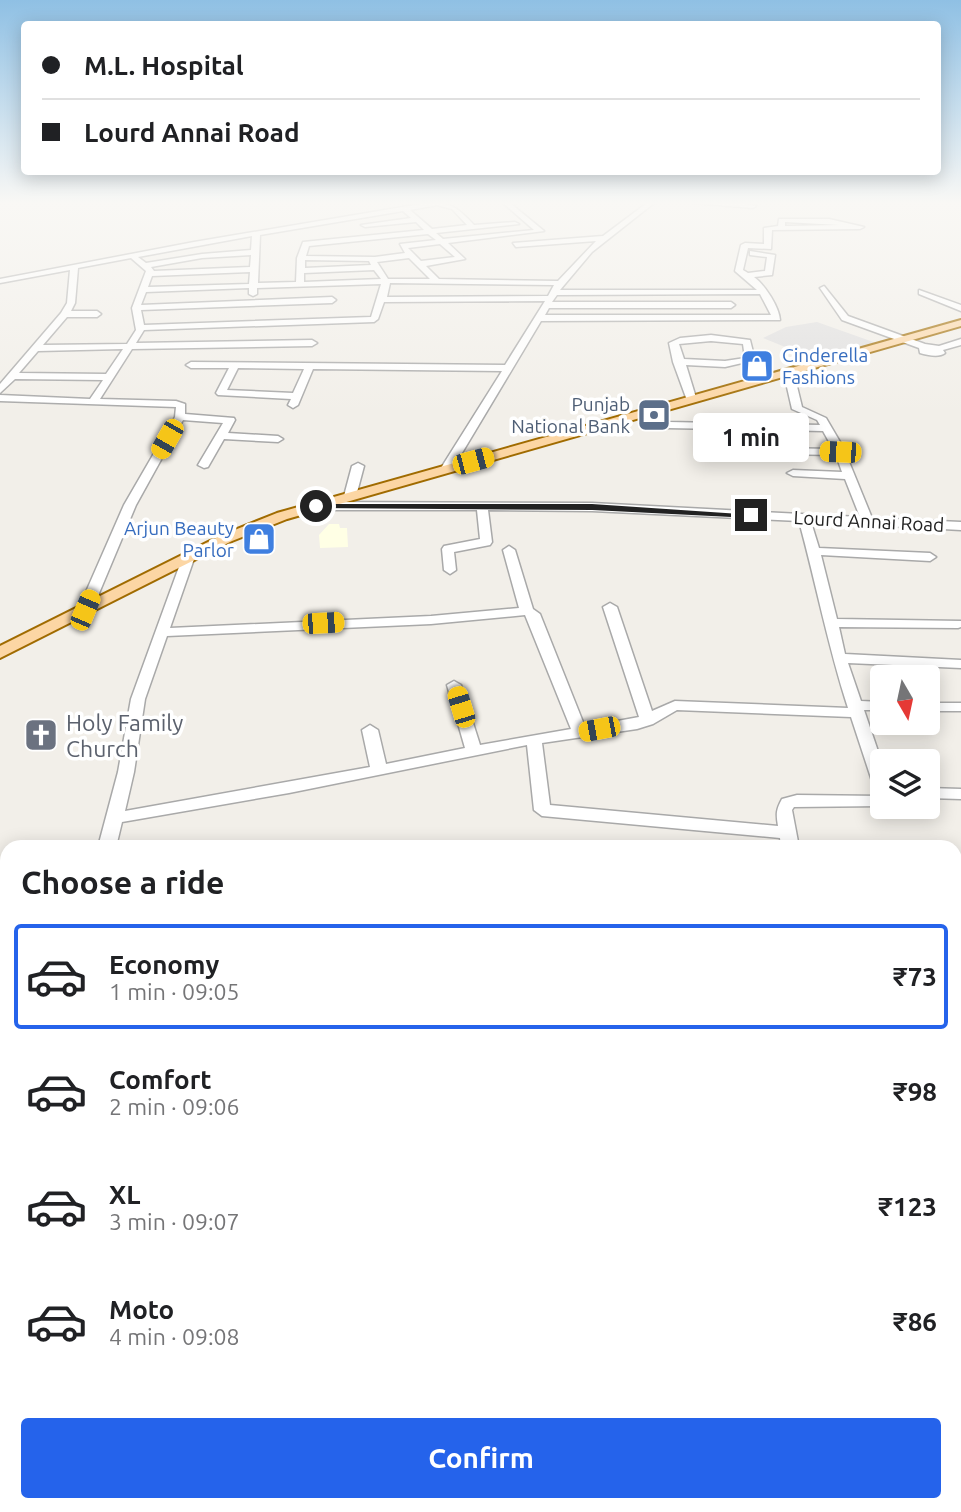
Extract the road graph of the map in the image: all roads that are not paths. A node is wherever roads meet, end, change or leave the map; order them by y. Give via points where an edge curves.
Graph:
1 (42, 274) edge
2 (74, 274) edge
3 (146, 274) edge
4 (254, 274) edge
5 (301, 274) edge
6 (382, 274) edge
7 (429, 274) edge
8 (475, 274) edge
9 (568, 274) edge
10 (743, 274) edge
11 (765, 274) edge
12 (746, 276) junction
13 (0, 281) edge
14 (386, 281) junction
15 (436, 281) junction
16 (480, 282) junction
17 (559, 282) junction
18 (300, 284) junction
19 (254, 286) junction
20 (824, 288) dead end
21 (142, 290) junction
22 (674, 292) junction
23 (727, 292) junction
24 (763, 292) junction
25 (922, 292) dead end
26 (382, 298) junction
27 (550, 298) junction
28 (332, 300) dead end
29 (250, 303) junction
30 (677, 305) junction
31 (731, 305) junction
32 (136, 308) junction
33 (961, 308) edge
34 (65, 314) junction
35 (97, 314) dead end
36 (539, 318) junction
37 (688, 318) junction
38 (742, 318) junction
39 (961, 323) edge
40 (244, 324) junction
41 (139, 328) junction
42 (698, 339) junction
43 (906, 339) junction
44 (961, 342) edge
45 (238, 343) junction
46 (313, 343) dead end
47 (132, 345) junction
48 (38, 348) junction
49 (678, 362) junction
50 (191, 366) dead end
51 (310, 366) junction
52 (234, 367) junction
53 (509, 368) junction
54 (789, 374) junction
55 (13, 376) junction
56 (110, 377) junction
57 (2, 386) edge
58 (0, 398) edge
59 (692, 401) junction
60 (93, 402) junction
61 (655, 412) junction
62 (180, 417) junction
63 (827, 428) junction
64 (221, 436) junction
65 (278, 439) dead end
66 (777, 451) dead end
67 (840, 452) junction
68 (204, 465) dead end
69 (358, 466) dead end
70 (447, 468) junction
71 (793, 472) dead end
72 (849, 476) junction
73 (349, 496) junction
74 (316, 506) junction
75 (482, 506) junction
76 (804, 518) junction
77 (867, 521) junction
78 (961, 526) edge
79 (509, 550) dead end
80 (814, 551) junction
81 (189, 556) junction
82 (930, 557) dead end
83 (450, 570) dead end
84 (610, 607) dead end
85 (85, 610) junction
86 (527, 611) junction
87 (832, 623) junction
88 (958, 624) dead end
89 (163, 632) junction
90 (0, 653) edge
91 (839, 658) junction
92 (961, 664) edge
93 (454, 685) dead end
94 (870, 707) edge
95 (940, 707) edge
96 (961, 707) edge
97 (855, 709) junction
98 (648, 721) junction
99 (370, 730) dead end
100 (580, 733) junction
101 (534, 739) junction
102 (474, 751) junction
103 (870, 752) edge
104 (379, 769) junction
105 (940, 793) edge
106 (961, 794) edge
107 (870, 801) edge
108 (114, 818) junction
109 (109, 840) edge
110 (789, 840) edge

1 - 13 street
2 - 34 street via 71,303
3 - 21 street
4 - 19 street
5 - 18 street
6 - 14 street
7 - 15 street
8 - 16 street
9 - 17 street
10 - 12 street
11 - 12 street
12 - 24 street
14 - 15 street
14 - 18 street
14 - 26 street
15 - 16 street
16 - 17 street
17 - 27 street
18 - 19 street
19 - 21 street
19 - 29 street
20 - 43 street via 845,318
21 - 32 street
22 - 23 street
22 - 27 street
22 - 30 street
23 - 24 street
23 - 31 street
24 - 38 street via 779,317
25 - 33 street
26 - 27 street
26 - 40 street via 374,319
27 - 30 street
27 - 36 street
28 - 29 street
29 - 32 street
29 - 40 street
30 - 31 street
30 - 37 street
31 - 38 street
32 - 41 street
34 - 35 street
34 - 48 street
36 - 37 street
36 - 53 street
37 - 38 street
37 - 42 street
39 - 43 main road
40 - 41 street
40 - 45 street
41 - 47 street
42 - 49 street via 674,343
42 - 49 street via 745,340 750,360
43 - 44 street via 932,353
43 - 54 main road
45 - 46 street
45 - 47 street
47 - 48 street
47 - 56 street
48 - 55 street
49 - 59 street
50 - 52 street
51 - 52 street
51 - 52 street via 295,401 221,393
51 - 53 street
53 - 70 street
54 - 59 main road
54 - 63 street via 797,409 818,416
55 - 56 street
55 - 57 street
56 - 60 street
58 - 60 street
59 - 61 main road
60 - 62 street via 176,404 181,406
61 - 63 street via 666,425
61 - 70 main road
62 - 64 street via 229,419
62 - 85 street via 130,505
63 - 67 street
64 - 65 street
64 - 68 street
66 - 67 street
67 - 72 street
69 - 73 street
70 - 73 main road
71 - 72 street
72 - 77 street
73 - 74 main road
74 - 75 street, Lourd Annai Road
74 - 81 main road
75 - 76 street, Lourd Annai Road
75 - 83 street via 486,542 448,549
76 - 77 street, Lourd Annai Road
76 - 80 street
77 - 78 street, Lourd Annai Road
79 - 86 street
80 - 82 street
80 - 87 street
81 - 85 main road
81 - 89 street
84 - 98 street
85 - 90 main road
86 - 89 street
86 - 100 street via 533,614
87 - 88 street
87 - 91 street
89 - 108 street via 138,699
91 - 92 street
91 - 97 street
93 - 102 street
94 - 97 street
95 - 96 street
97 - 98 street via 686,704 664,709
97 - 103 street
98 - 100 street
99 - 104 street
100 - 101 street
101 - 102 street
101 - 110 street via 542,810
102 - 104 street
104 - 108 street
105 - 106 street
107 - 110 street via 788,803 784,810
108 - 109 street

